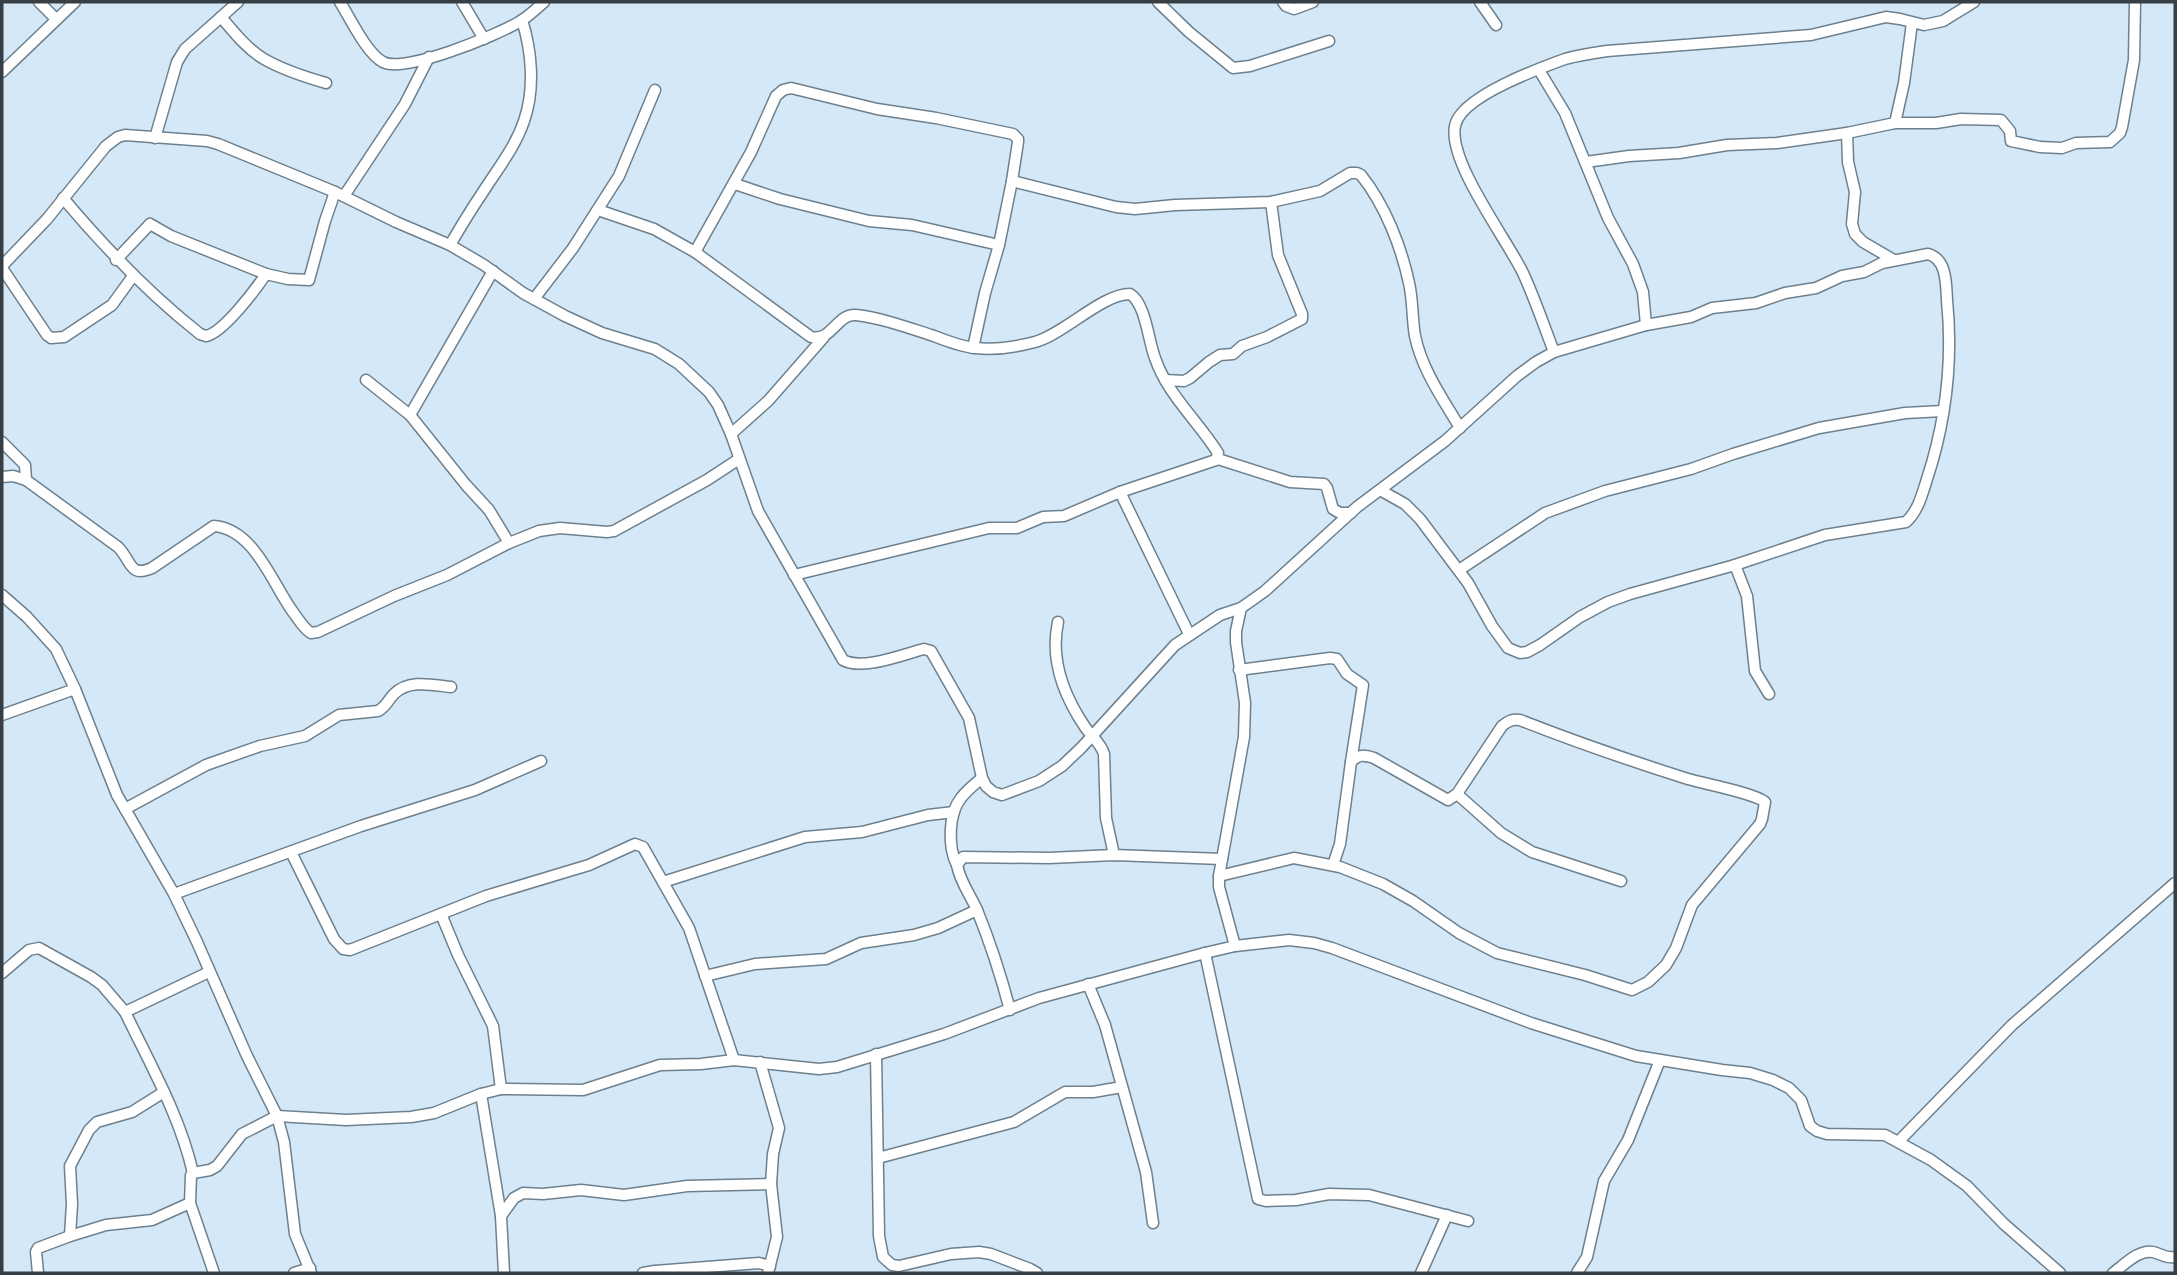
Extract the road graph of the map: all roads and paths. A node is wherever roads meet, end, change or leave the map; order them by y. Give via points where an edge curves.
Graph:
1 (39, 2) edge
2 (75, 2) edge
3 (238, 2) edge
4 (340, 2) edge
5 (462, 2) edge
6 (544, 2) edge
7 (1158, 2) edge
8 (1283, 2) edge
9 (1313, 2) edge
10 (1480, 2) edge
11 (1974, 2) edge
12 (2135, 2) edge
13 (221, 18) junction
14 (56, 19) junction
15 (522, 20) junction
16 (1912, 23) junction
17 (1496, 25) dead end
18 (484, 39) junction
19 (1329, 41) dead end
20 (429, 57) junction
21 (1539, 70) junction
22 (2, 72) edge
23 (326, 83) dead end
24 (655, 90) dead end
25 (1895, 123) junction
26 (1847, 133) junction
27 (155, 138) junction
28 (1586, 163) junction
29 (1012, 181) junction
30 (735, 184) junction
31 (340, 194) junction
32 (63, 198) junction
33 (1271, 202) junction
34 (598, 210) junction
35 (450, 245) junction
36 (999, 245) junction
37 (695, 252) junction
38 (116, 260) junction
39 (1894, 260) junction
40 (2, 267) edge
41 (493, 271) junction
42 (266, 274) junction
43 (133, 276) junction
44 (534, 299) junction
45 (1646, 325) junction
46 (824, 337) junction
47 (973, 348) junction
48 (1554, 352) junction
49 (366, 380) dead end
50 (1166, 380) junction
51 (1943, 411) junction
52 (410, 415) junction
53 (1460, 428) junction
54 (731, 434) junction
55 (2, 442) edge
56 (739, 459) junction
57 (1218, 459) junction
58 (2, 477) edge
59 (26, 480) junction
60 (1380, 490) junction
61 (1119, 492) junction
62 (1350, 513) junction
63 (509, 543) junction
64 (1735, 565) junction
65 (1459, 570) junction
66 (794, 575) junction
67 (2, 595) edge
68 (1241, 608) junction
69 (1058, 622) dead end
70 (1189, 634) junction
71 (1239, 670) junction
72 (451, 687) dead end
73 (75, 689) junction
74 (1769, 694) dead end
75 (2, 715) edge
76 (1091, 737) junction
77 (541, 761) dead end
78 (1351, 762) junction
79 (982, 778) junction
80 (1457, 794) junction
81 (125, 809) junction
82 (954, 812) junction
83 (291, 852) junction
84 (1114, 855) junction
85 (1222, 859) junction
86 (957, 864) junction
87 (1333, 865) junction
88 (1219, 876) junction
89 (1621, 881) dead end
90 (663, 882) junction
91 (2175, 883) edge
92 (174, 894) junction
93 (977, 911) junction
94 (441, 914) junction
95 (1235, 946) junction
96 (1205, 953) junction
97 (209, 972) junction
98 (2, 973) edge
99 (705, 976) junction
100 (1088, 984) junction
101 (1010, 1010) junction
102 (125, 1012) junction
103 (876, 1054) junction
104 (734, 1060) junction
105 (1660, 1060) junction
106 (760, 1062) junction
107 (1122, 1087) junction
108 (501, 1089) junction
109 (164, 1092) junction
110 (481, 1094) junction
111 (277, 1116) junction
112 (1899, 1141) junction
113 (878, 1157) junction
114 (193, 1172) junction
115 (771, 1184) junction
116 (190, 1203) junction
117 (1447, 1215) junction
118 (501, 1216) junction
119 (1468, 1222) dead end
120 (1153, 1223) dead end
121 (70, 1236) junction
122 (2175, 1257) edge
123 (769, 1270) edge
124 (310, 1271) edge
125 (38, 1273) edge
126 (214, 1273) edge
127 (294, 1273) edge
128 (504, 1273) edge
129 (643, 1273) edge
130 (1037, 1273) edge
131 (1420, 1273) edge
132 (1577, 1273) edge
133 (2060, 1273) edge
134 (2113, 1273) edge

1 - 14 street
2 - 14 street
3 - 13 street
4 - 20 street via 369,47 386,64
5 - 18 street
6 - 15 street
7 - 19 street via 1233,68
8 - 9 street via 1294,9
10 - 17 street
11 - 16 street via 1935,24
12 - 25 street via 2134,60 2122,127 2110,142 2040,147 2011,141 2010,131 1998,119
13 - 23 street via 263,59
13 - 27 street via 185,49 177,62
14 - 22 street
15 - 18 street
15 - 35 street via 531,69 524,121
16 - 21 street via 1886,18 1811,35 1607,51
16 - 25 street
18 - 20 street
20 - 31 street via 405,104
21 - 28 street via 1565,113
21 - 48 street via 1500,85 1467,107 1455,124 1454,136 1469,179 1524,274
24 - 34 street via 625,165
25 - 26 street
26 - 28 street
26 - 39 street via 1855,234
27 - 31 street via 207,141
27 - 32 street via 125,135 112,140
28 - 45 street via 1639,280
29 - 30 street via 1018,142 1013,134 791,88 776,96
29 - 33 street via 1127,208
29 - 36 street
30 - 36 street via 869,221 912,225
30 - 37 street
31 - 35 street
31 - 42 street via 324,221 309,280
32 - 38 street
32 - 40 street
33 - 50 street via 1278,255 1302,319 1233,354 1220,355 1184,381
33 - 53 street via 1320,191 1350,173 1361,175 1381,206 1404,264 1423,362
34 - 37 street via 654,229
34 - 44 street
35 - 41 street
36 - 47 street
37 - 46 street via 811,337
38 - 42 street via 150,224
38 - 43 street
39 - 45 street via 1816,288
39 - 51 street via 1928,254 1941,263 1950,334
40 - 43 street via 51,338 64,337 112,305
41 - 44 street
41 - 52 street
42 - 43 street via 246,301 206,336
44 - 54 street via 680,364 709,392
45 - 48 street
46 - 47 street via 844,318 855,315
46 - 54 street via 768,401
47 - 50 street via 1007,347 1047,338 1130,293 1138,301
48 - 53 street via 1517,376
49 - 52 street
50 - 57 street via 1207,435
51 - 64 street via 1920,502 1906,522 1825,535
51 - 65 street via 1819,428 1605,491 1545,513
52 - 63 street via 489,510
53 - 60 street
54 - 56 street
55 - 59 street via 25,466
56 - 63 street via 614,531 547,529
56 - 66 street via 758,512
57 - 61 street
57 - 62 street via 1290,481 1324,484 1333,509
58 - 59 street
59 - 63 street via 118,547 138,572 152,568 214,526 236,533 250,544 304,628 312,633
60 - 62 street
60 - 65 street via 1420,519
61 - 66 street via 1064,516 1043,517 1017,528 989,528
61 - 70 street
62 - 68 street via 1278,581
64 - 65 street via 1608,602 1520,653 1507,648
64 - 74 street via 1747,596 1755,671
66 - 79 street via 848,663 931,650 969,718
67 - 73 street via 44,633
68 - 70 street
68 - 71 street via 1236,631
69 - 76 street via 1055,637 1060,677 1074,712
70 - 76 street
71 - 78 street via 1337,659 1363,685
71 - 85 street via 1245,703 1244,737
72 - 81 street via 406,686 378,712 340,715 305,736 206,765
73 - 75 street
73 - 81 street
76 - 79 street via 1040,781 1002,795 993,792
76 - 84 street via 1104,754 1106,818
77 - 83 street via 475,790
78 - 80 street via 1358,756 1374,758 1448,800
78 - 87 street
79 - 82 street via 961,797
80 - 87 street via 1502,726 1514,720 1765,802 1759,824 1692,905 1666,965 1632,990 1497,953 1383,884
80 - 89 street via 1509,839 1532,852
81 - 92 street
82 - 86 street via 951,848
82 - 90 street via 862,832 796,839
83 - 92 street
83 - 94 street via 343,949
84 - 85 street
84 - 86 street via 964,856
85 - 88 street
86 - 93 street
87 - 88 street via 1294,858
88 - 95 street
90 - 94 street via 643,847 635,844 589,865
90 - 99 street via 689,928
91 - 112 street via 2012,1025
92 - 97 street
93 - 99 street via 914,935 861,943 826,959 755,964
93 - 101 street
94 - 108 street via 494,1026
95 - 96 street
95 - 105 street via 1289,940 1314,943 1531,1023
96 - 100 street
96 - 117 street via 1258,1199 1369,1195
97 - 102 street
97 - 111 street
98 - 102 street via 29,950 39,948 91,976
99 - 104 street
100 - 101 street
100 - 107 street
101 - 103 street
102 - 109 street
103 - 106 street via 819,1069
103 - 113 street
104 - 106 street
104 - 108 street via 660,1065 583,1090
105 - 112 street via 1773,1080 1801,1100 1810,1126 1817,1131 1885,1135
105 - 132 street via 1628,1140 1604,1181 1587,1257
106 - 115 street via 779,1128
107 - 113 street via 1065,1091 1014,1122
107 - 120 street via 1146,1172
108 - 110 street
109 - 114 street
109 - 121 street via 132,1112 97,1122 89,1130 70,1166
110 - 111 street via 411,1117
110 - 118 street
111 - 114 street via 242,1134 217,1166
111 - 124 street via 295,1234
112 - 133 street via 1967,1186
113 - 130 street via 879,1236 887,1262 899,1266 979,1252
114 - 116 street
115 - 118 street via 687,1186 624,1195 581,1190 523,1193
115 - 123 street via 777,1237
116 - 121 street via 152,1220 106,1224
116 - 126 street
117 - 119 street
117 - 131 street
118 - 128 street
121 - 125 street via 36,1250
122 - 134 street via 2146,1252
123 - 129 street via 760,1263
124 - 127 street

